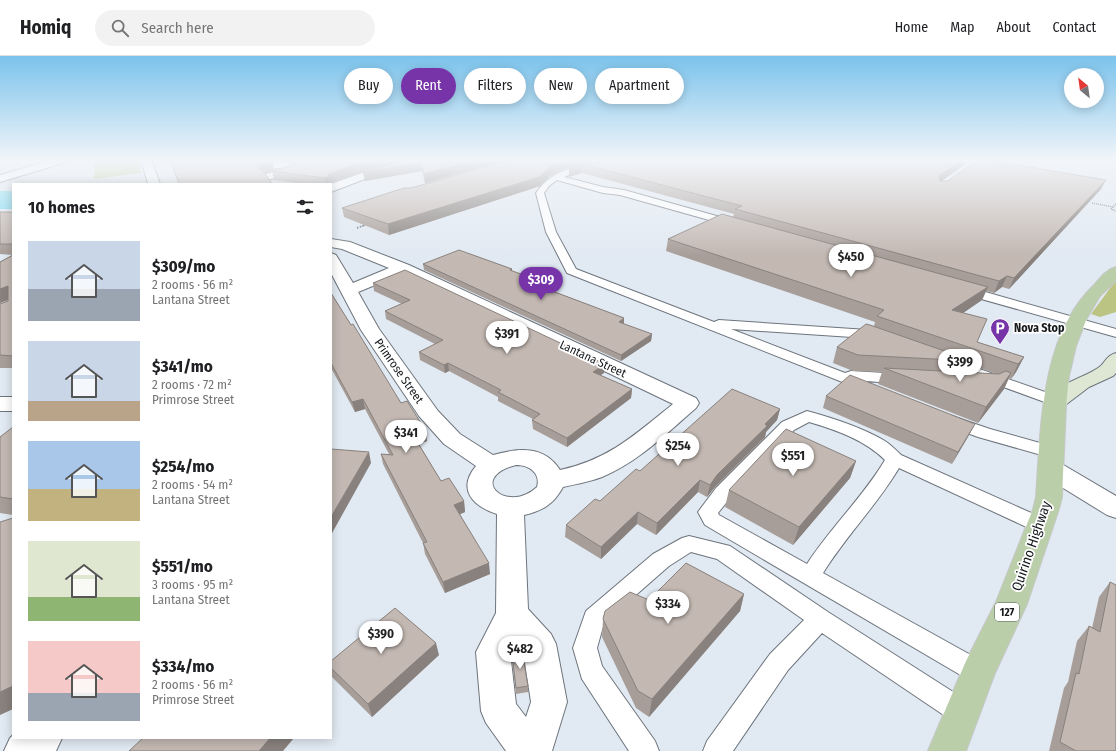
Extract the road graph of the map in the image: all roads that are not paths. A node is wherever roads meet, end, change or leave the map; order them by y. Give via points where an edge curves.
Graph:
1 (541, 191) edge
2 (620, 191) edge
3 (743, 227) edge
4 (332, 243) edge
5 (332, 260) edge
6 (403, 268) junction
7 (1116, 272) edge
8 (951, 286) edge
9 (349, 290) junction
10 (1076, 322) junction
11 (704, 323) junction
12 (1116, 333) edge
13 (890, 342) edge
14 (935, 358) edge
15 (1116, 359) edge
16 (838, 376) junction
17 (916, 380) edge
18 (962, 382) edge
19 (1008, 384) junction
20 (881, 392) edge
21 (1056, 401) junction
22 (0, 404) edge
23 (12, 404) edge
24 (937, 415) edge
25 (895, 459) junction
26 (1051, 460) junction
27 (490, 464) junction
28 (552, 480) junction
29 (510, 507) junction
30 (1116, 508) edge
31 (1040, 525) junction
32 (810, 576) junction
33 (512, 614) junction
34 (820, 618) junction
35 (978, 672) junction
36 (964, 713) junction
37 (41, 739) edge
38 (23, 751) edge
39 (529, 751) edge
40 (533, 751) edge
41 (645, 751) edge
42 (717, 751) edge
43 (947, 751) edge

1 - 11 lane via 551,232 571,271
2 - 3 lane
4 - 6 street, Lantana Street via 345,245
5 - 9 street, Primrose Street
6 - 9 street
6 - 28 street, Lantana Street via 688,403 614,461 598,469
7 - 10 main road, Quirino Highway / 127 via 1088,303
8 - 10 lane
9 - 27 street, Primrose Street via 370,330 430,416 452,439
10 - 12 lane
10 - 21 main road, Quirino Highway / 127 via 1062,361
11 - 13 lane via 868,334
11 - 16 lane
14 - 19 lane
15 - 21 main road via 1106,372 1082,383
16 - 17 lane
16 - 20 lane
18 - 19 lane
19 - 21 lane
21 - 26 main road, Quirino Highway / 127
22 - 23 street
24 - 26 lane
25 - 31 lane
25 - 32 lane via 883,479 828,548
25 - 32 lane via 879,446 807,416 788,426 708,512 712,520
26 - 30 street
26 - 31 main road, Quirino Highway / 127 via 1049,497
27 - 28 street via 502,459 530,458 541,463 549,471
27 - 29 street via 481,474 478,485 483,495 494,503
28 - 29 street via 549,491 540,500
29 - 33 street
31 - 35 main road, Quirino Highway / 127 via 1011,604
32 - 35 lane
33 - 39 street via 492,652 499,711
33 - 40 street via 539,644 549,702
34 - 36 lane
34 - 41 lane via 723,552 689,544 661,560 594,618 585,648 592,670
34 - 42 lane via 779,662
35 - 36 main road, Quirino Highway / 127
36 - 43 main road, Quirino Highway / 127
37 - 38 street

